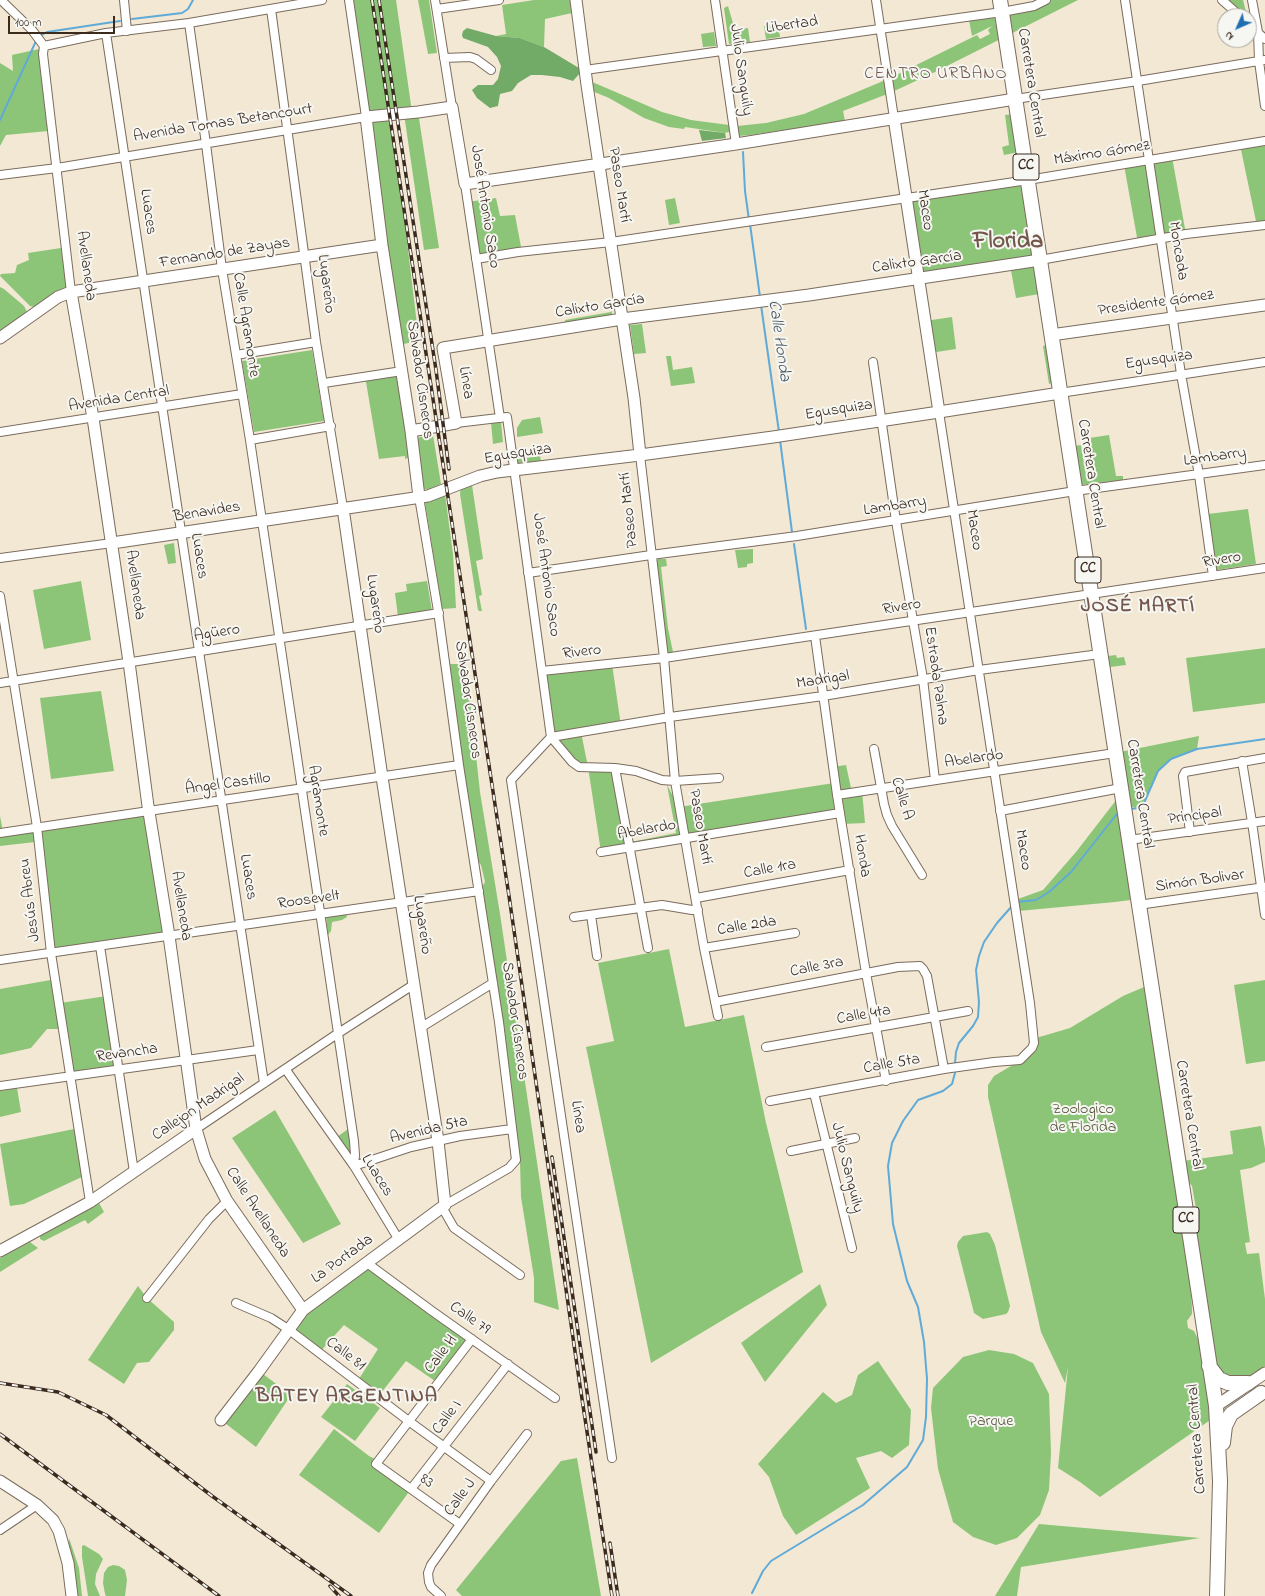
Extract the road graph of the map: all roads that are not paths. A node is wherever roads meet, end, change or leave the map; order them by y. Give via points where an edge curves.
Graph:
1 (124, 0) edge
2 (322, 0) edge
3 (349, 0) edge
4 (435, 0) edge
5 (499, 0) edge
6 (576, 0) edge
7 (715, 0) edge
8 (876, 0) edge
9 (1046, 0) edge
10 (1125, 0) edge
11 (1222, 0) edge
12 (1252, 0) edge
13 (2, 1) edge
14 (1001, 6) edge
15 (1231, 8) edge
16 (271, 9) junction
17 (437, 9) junction
18 (189, 23) junction
19 (881, 28) junction
20 (127, 31) junction
21 (1258, 32) junction
22 (106, 34) junction
23 (1265, 39) edge
24 (42, 44) junction
25 (723, 51) junction
26 (444, 58) junction
27 (1262, 61) edge
28 (491, 70) dead end
29 (585, 70) junction
30 (1138, 81) junction
31 (1015, 99) junction
32 (1265, 106) edge
33 (452, 107) junction
34 (366, 117) junction
35 (894, 118) junction
36 (288, 130) junction
37 (1265, 141) edge
38 (206, 144) junction
39 (736, 144) junction
40 (125, 156) junction
41 (1149, 160) junction
42 (599, 164) junction
43 (57, 168) junction
44 (0, 175) edge
45 (1028, 180) junction
46 (465, 184) junction
47 (906, 197) junction
48 (1265, 225) edge
49 (1161, 239) junction
50 (611, 242) junction
51 (382, 245) junction
52 (305, 258) junction
53 (476, 259) junction
54 (1040, 260) junction
55 (222, 269) junction
56 (918, 279) junction
57 (143, 282) junction
58 (71, 292) junction
59 (1265, 305) edge
60 (1174, 318) junction
61 (622, 319) junction
62 (1051, 335) junction
63 (0, 338) edge
64 (489, 341) junction
65 (316, 342) junction
66 (443, 348) joint
67 (236, 356) junction
68 (873, 362) dead end
69 (1265, 362) edge
70 (402, 371) junction
71 (1181, 374) junction
72 (324, 383) junction
73 (1060, 392) junction
74 (242, 394) junction
75 (162, 407) junction
76 (939, 412) junction
77 (93, 418) junction
78 (504, 418) junction
79 (882, 420) junction
80 (456, 423) junction
81 (331, 426) junction
82 (411, 431) junction
83 (0, 432) edge
84 (250, 440) junction
85 (640, 455) junction
86 (1265, 465) edge
87 (514, 469) junction
88 (1199, 475) junction
89 (1075, 492) junction
90 (419, 497) junction
91 (343, 508) junction
92 (954, 511) junction
93 (261, 521) junction
94 (896, 521) junction
95 (181, 533) junction
96 (112, 543) junction
97 (651, 555) junction
98 (0, 558) edge
99 (1265, 568) edge
100 (528, 573) junction
101 (1213, 576) junction
102 (1092, 595) junction
103 (0, 596) edge
104 (970, 612) junction
105 (439, 613) junction
106 (912, 620) junction
107 (361, 626) junction
108 (815, 636) junction
109 (279, 638) junction
110 (199, 651) junction
111 (1100, 654) junction
112 (664, 658) junction
113 (129, 662) junction
114 (979, 670) junction
115 (542, 671) junction
116 (923, 679) junction
117 (13, 680) junction
118 (0, 683) edge
119 (823, 696) junction
120 (670, 717) junction
121 (551, 737) junction
122 (874, 749) dead end
123 (1115, 753) junction
124 (1265, 758) edge
125 (1242, 762) junction
126 (459, 765) junction
127 (615, 768) junction
128 (993, 772) junction
129 (382, 777) junction
130 (719, 778) dead end
131 (935, 780) junction
132 (675, 781) junction
133 (301, 788) junction
134 (1121, 788) junction
135 (881, 789) junction
136 (837, 795) junction
137 (221, 801) junction
138 (149, 810) junction
139 (1000, 811) junction
140 (840, 814) junction
141 (1265, 821) edge
142 (1252, 822) junction
143 (37, 827) junction
144 (1190, 832) junction
145 (0, 833) edge
146 (685, 838) junction
147 (1129, 840) junction
148 (631, 848) junction
149 (601, 852) dead end
150 (850, 870) junction
151 (922, 875) dead end
152 (1263, 888) edge
153 (479, 891) junction
154 (696, 898) junction
155 (401, 903) junction
156 (1138, 905) junction
157 (641, 908) junction
158 (698, 910) junction
159 (320, 913) junction
160 (1265, 914) edge
161 (591, 915) junction
162 (574, 917) dead end
163 (240, 926) junction
164 (795, 933) dead end
165 (169, 936) junction
166 (100, 946) junction
167 (648, 948) dead end
168 (704, 948) junction
169 (52, 953) junction
170 (597, 956) dead end
171 (0, 960) edge
172 (866, 973) junction
173 (493, 983) junction
174 (413, 985) junction
175 (715, 1002) junction
176 (968, 1011) dead end
177 (718, 1016) dead end
178 (935, 1016) junction
179 (420, 1028) junction
180 (876, 1028) junction
181 (337, 1034) junction
182 (766, 1047) dead end
183 (258, 1050) junction
184 (186, 1060) junction
185 (1020, 1060) joint
186 (118, 1069) junction
187 (944, 1069) junction
188 (286, 1070) junction
189 (71, 1075) junction
190 (886, 1080) junction
191 (264, 1083) junction
192 (0, 1086) edge
193 (814, 1093) junction
194 (770, 1100) dead end
195 (196, 1129) junction
196 (512, 1129) junction
197 (855, 1138) dead end
198 (438, 1141) junction
199 (826, 1144) junction
200 (791, 1151) dead end
201 (516, 1160) joint
202 (354, 1166) junction
203 (134, 1172) junction
204 (227, 1201) junction
205 (90, 1202) junction
206 (443, 1206) junction
207 (399, 1240) junction
208 (852, 1248) dead end
209 (0, 1251) edge
210 (367, 1263) junction
211 (520, 1275) dead end
212 (147, 1298) dead end
213 (236, 1303) dead end
214 (303, 1310) junction
215 (288, 1329) junction
216 (472, 1339) junction
217 (508, 1364) junction
218 (1209, 1366) junction
219 (1265, 1373) edge
220 (1248, 1384) junction
221 (1263, 1392) edge
222 (555, 1398) dead end
223 (1217, 1401) junction
224 (221, 1420) dead end
225 (410, 1422) junction
226 (527, 1434) dead end
227 (444, 1446) junction
228 (612, 1458) dead end
229 (376, 1464) joint
230 (0, 1481) edge
231 (491, 1481) junction
232 (1220, 1481) junction
233 (411, 1488) junction
234 (37, 1505) junction
235 (460, 1524) junction
236 (0, 1530) edge
237 (72, 1596) edge
238 (440, 1596) edge
239 (1217, 1596) edge

1 - 20 street
2 - 16 street
3 - 34 street
4 - 17 street, José Antonio Saco
5 - 17 street
6 - 29 street, Paseo Martí
7 - 25 street, Julio Sanguily
8 - 19 street, Maceo
9 - 14 street, Libertad via 1034,6
10 - 30 street, Moncada
11 - 15 street
12 - 21 street
13 - 24 street via 36,34
14 - 19 street, Libertad
14 - 31 highway, Carretera Central / CC
16 - 18 street
16 - 36 street, Lugareño
17 - 26 street, José Antonio Saco
18 - 20 street
18 - 38 street, Calle Agramonte
19 - 25 street, Libertad
19 - 35 street, Maceo
20 - 22 street
21 - 23 street
21 - 27 street
22 - 24 street
22 - 40 street, Luaces
24 - 43 street, Avellaneda
25 - 29 street, Libertad
25 - 39 street, Julio Sanguily
26 - 28 street via 470,57
26 - 33 street, José Antonio Saco
27 - 30 street
27 - 32 street
29 - 42 street, Paseo Martí
30 - 31 street
30 - 41 street, Moncada
31 - 35 street
31 - 45 highway, Carretera Central / CC
33 - 34 street, Avenida Tomas Betancourt
33 - 46 street, José Antonio Saco
34 - 36 street, Avenida Tomas Betancourt
34 - 51 street, Salvador Cisneros
35 - 39 street
35 - 47 street, Maceo
36 - 38 street, Avenida Tomas Betancourt
36 - 52 street, Lugareño
37 - 41 street, Máximo Gómez
38 - 40 street, Avenida Tomas Betancourt
38 - 55 street, Calle Agramonte
39 - 42 street
40 - 43 street, Avenida Tomas Betancourt
40 - 57 street, Luaces
41 - 45 street, Máximo Gómez
41 - 49 street, Moncada
42 - 46 street
42 - 50 street, Paseo Martí
43 - 44 street, Avenida Tomas Betancourt
43 - 58 street, Avellaneda
45 - 47 street, Máximo Gómez
45 - 54 highway, Carretera Central / CC
46 - 53 street, José Antonio Saco
47 - 50 street, Máximo Gómez
47 - 56 street, Maceo
48 - 49 street, Calixto García
49 - 54 street, Calixto García
49 - 60 street, Moncada
50 - 53 street
50 - 61 street, Paseo Martí
51 - 52 street, Fernando de Zayas
51 - 70 street, Salvador Cisneros
52 - 55 street, Fernando de Zayas
52 - 65 street, Lugareño
53 - 64 street, José Antonio Saco
54 - 56 street, Calixto García
54 - 62 highway, Carretera Central / CC
55 - 57 street, Fernando de Zayas
55 - 67 street, Calle Agramonte
56 - 61 street, Calixto García
56 - 76 street, Maceo
57 - 58 street, Fernando de Zayas
57 - 75 street, Luaces
58 - 63 street, Fernando de Zayas via 58,297
58 - 77 street, Avellaneda
59 - 60 street, Presidente Gómez
60 - 62 street, Presidente Gómez
60 - 71 street, Moncada
61 - 64 street, Calixto García
61 - 85 street, Paseo Martí
62 - 73 highway, Carretera Central / CC
64 - 66 street, Calixto García
64 - 78 street, José Antonio Saco
65 - 67 street
65 - 72 street, Lugareño
66 - 80 street, Línea
67 - 74 street, Calle Agramonte
68 - 79 street, Estrada Palma
69 - 71 street, Egusquiza
70 - 72 street
70 - 82 street, Salvador Cisneros
71 - 73 street, Egusquiza
71 - 88 street, Moncada
72 - 81 street, Lugareño
73 - 76 street, Egusquiza
73 - 89 highway, Carretera Central / CC
74 - 75 street, Avenida Central
74 - 84 street, Calle Agramonte
75 - 77 street, Avenida Central
75 - 95 street, Luaces
76 - 79 street, Egusquiza
76 - 92 street, Maceo
77 - 83 street, Avenida Central
77 - 96 street, Avellaneda
78 - 80 street
78 - 87 street, José Antonio Saco
79 - 85 street, Egusquiza
79 - 94 street, Estrada Palma
80 - 82 street
81 - 84 street
81 - 91 street, Lugareño
82 - 90 street, Salvador Cisneros
84 - 93 street, Agramonte
85 - 87 street, Egusquiza
85 - 97 street, Paseo Martí
86 - 88 street, Lambarry
87 - 90 street, Egusquiza via 480,476
87 - 100 street, José Antonio Saco
88 - 89 street, Lambarry
88 - 101 street, Moncada
89 - 92 street, Lambarry
89 - 102 highway, Carretera Central / CC
90 - 91 street, Benavides
90 - 105 street, Salvador Cisneros
91 - 93 street, Benavides
91 - 107 street, Lugareño
92 - 94 street, Lambarry
92 - 104 street, Maceo
93 - 95 street, Benavides
93 - 109 street, Agramonte
94 - 97 street, Lambarry
94 - 106 street, Estrada Palma
95 - 96 street, Benavides
95 - 110 street, Luaces
96 - 98 street, Benavides
96 - 113 street, Avellaneda
97 - 100 street, Lambarry
97 - 112 street, Paseo Martí
99 - 101 street, Rivero
100 - 115 street, José Antonio Saco
101 - 102 street, Rivero
102 - 104 street, Rivero
102 - 111 highway, Carretera Central / CC
103 - 117 street, Jesús Abreu
104 - 106 street, Rivero
104 - 114 street, Maceo
105 - 107 street, Agüero
105 - 126 street, Salvador Cisneros
106 - 108 street, Rivero
106 - 116 street, Estrada Palma
107 - 109 street, Agüero
107 - 129 street, Lugareño
108 - 112 street, Rivero
108 - 119 street, Honda
109 - 110 street, Agüero
109 - 133 street, Agramonte
110 - 113 street, Agüero
110 - 137 street, Luaces
111 - 114 street, Madrigal
111 - 123 highway, Carretera Central / CC
112 - 115 street, Rivero
112 - 120 street, Paseo Martí
113 - 117 street, Agüero
113 - 138 street, Avellaneda
114 - 116 street, Madrigal
114 - 128 street, Maceo
115 - 121 street, José Antonio Saco
116 - 119 street, Madrigal
116 - 131 street, Estrada Palma
117 - 118 street, Agüero
117 - 143 street, Jesús Abreu
119 - 120 street, Madrigal
119 - 136 street, Honda
120 - 121 street, Madrigal
120 - 132 street, Paseo Martí
121 - 127 street via 579,767
121 - 228 street, Línea via 511,780
122 - 135 street, Calle A
123 - 128 street, Abelardo
123 - 134 highway, Carretera Central / CC
124 - 125 street
125 - 142 street
125 - 144 street via 1185,772
126 - 129 street, Ángel Castillo
126 - 153 street, Salvador Cisneros
127 - 132 street
127 - 148 street
128 - 131 street, Abelardo
128 - 139 street, Maceo
129 - 133 street, Ángel Castillo
129 - 155 street, Lugareño
130 - 132 street
131 - 135 street, Abelardo
132 - 146 street, Paseo Martí
133 - 137 street, Ángel Castillo
133 - 159 street, Agramonte
134 - 139 street
134 - 147 highway, Carretera Central / CC
135 - 136 street, Abelardo
135 - 151 street, Calle A via 892,826
136 - 140 street, Honda
137 - 138 street, Ángel Castillo
137 - 163 street, Luaces
138 - 143 street, Ángel Castillo
138 - 165 street, Avellaneda
139 - 185 street, Maceo via 1034,1043
140 - 146 street, Abelardo
140 - 150 street, Honda
141 - 142 street, Principal
142 - 144 street, Principal
142 - 152 street
143 - 145 street, Ángel Castillo
143 - 169 street, Jesús Abreu
144 - 147 street, Principal
146 - 148 street, Abelardo
146 - 154 street, Paseo Martí
147 - 156 highway, Carretera Central / CC
148 - 149 street, Abelardo
148 - 157 street
150 - 154 street, Calle 1ra
150 - 172 street, Honda
152 - 156 street, Simón Bolivar
152 - 160 street
153 - 155 street, Roosevelt
153 - 173 street, Salvador Cisneros
154 - 158 street, Paseo Martí
155 - 159 street, Roosevelt
155 - 174 street, Lugareño
156 - 218 highway, Carretera Central / CC
157 - 158 street via 662,905
157 - 161 street
157 - 167 street
158 - 168 street, Paseo Martí
159 - 163 street, Roosevelt
159 - 181 street, Agramonte
161 - 162 street
161 - 170 street
163 - 165 street, Roosevelt
163 - 183 street, Luaces
164 - 168 street, Calle 2da
165 - 166 street, Roosevelt
165 - 184 street, Avellaneda
166 - 169 street, Roosevelt
166 - 186 street
168 - 175 street, Paseo Martí
169 - 171 street, Roosevelt
169 - 189 street, Jesús Abreu
172 - 175 street, Calle 3ra
172 - 178 street, Calle 3ra via 920,966 927,976
172 - 180 street, Honda
173 - 179 street
173 - 196 street, Salvador Cisneros
174 - 179 street, Lugareño
174 - 181 street, Callejon Madrigal
175 - 177 street, Paseo Martí
176 - 178 street, Calle 4ta
178 - 180 street, Calle 4ta
178 - 187 street
179 - 198 street, Lugareño
180 - 182 street, Calle 4ta
180 - 190 street, Honda
181 - 188 street, Callejon Madrigal
181 - 202 street, Agramonte via 354,1141
183 - 184 street, Revancha
183 - 191 street, Luaces
184 - 186 street, Revancha
184 - 195 street, Avellaneda
185 - 187 street, Calle 5ta
186 - 189 street, Revancha
186 - 203 street
187 - 190 street, Calle 5ta
188 - 191 street, Callejon Madrigal
188 - 202 street, Luaces
189 - 192 street, Revancha
189 - 205 street, Jesús Abreu
190 - 193 street, Calle 5ta
191 - 195 street, Callejon Madrigal
193 - 194 street, Calle 5ta
193 - 199 street, Julio Sanguily
195 - 203 street, Callejon Madrigal
195 - 204 street, Calle Avellaneda via 205,1159
196 - 198 street, Avenida 5ta
196 - 201 street, Salvador Cisneros
197 - 199 street
198 - 202 street, Avenida 5ta via 410,1147
198 - 206 street, Lugareño
199 - 200 street
199 - 208 street, Julio Sanguily
201 - 206 street, La Portada via 509,1168
202 - 207 street, Luaces
203 - 205 street, Callejon Madrigal
204 - 212 street via 209,1219
204 - 214 street, Calle Avellaneda
205 - 209 street, Callejon Madrigal
206 - 207 street, La Portada
206 - 211 street via 454,1228
207 - 210 street, La Portada
210 - 214 street, La Portada
210 - 216 street, Calle 79
213 - 215 street, Calle 81 via 271,1318
214 - 215 street, La Portada
215 - 224 street, La Portada
215 - 225 street, Calle 81
216 - 217 street, Calle 79
216 - 225 street, Calle H
217 - 222 street, Calle 79
217 - 227 street, Calle I
218 - 220 highway via 1219,1379 1228,1383
218 - 223 highway, Carretera Central / CC
219 - 220 street
220 - 223 street
221 - 223 street via 1240,1400
221 - 232 highway via 1231,1414 1225,1426
223 - 232 highway, Carretera Central / CC
225 - 227 street, Calle 81
225 - 229 street, Calle H
226 - 231 street, Calle J
227 - 231 street, Calle 81
227 - 233 street, Calle I
229 - 233 street, 83
230 - 234 street
231 - 235 street, Calle J
232 - 239 highway, Carretera Central / CC
233 - 235 street, 83
234 - 236 street
234 - 237 street via 53,1520 59,1531 68,1563
235 - 238 street, Calle J via 431,1565 428,1574 431,1588

